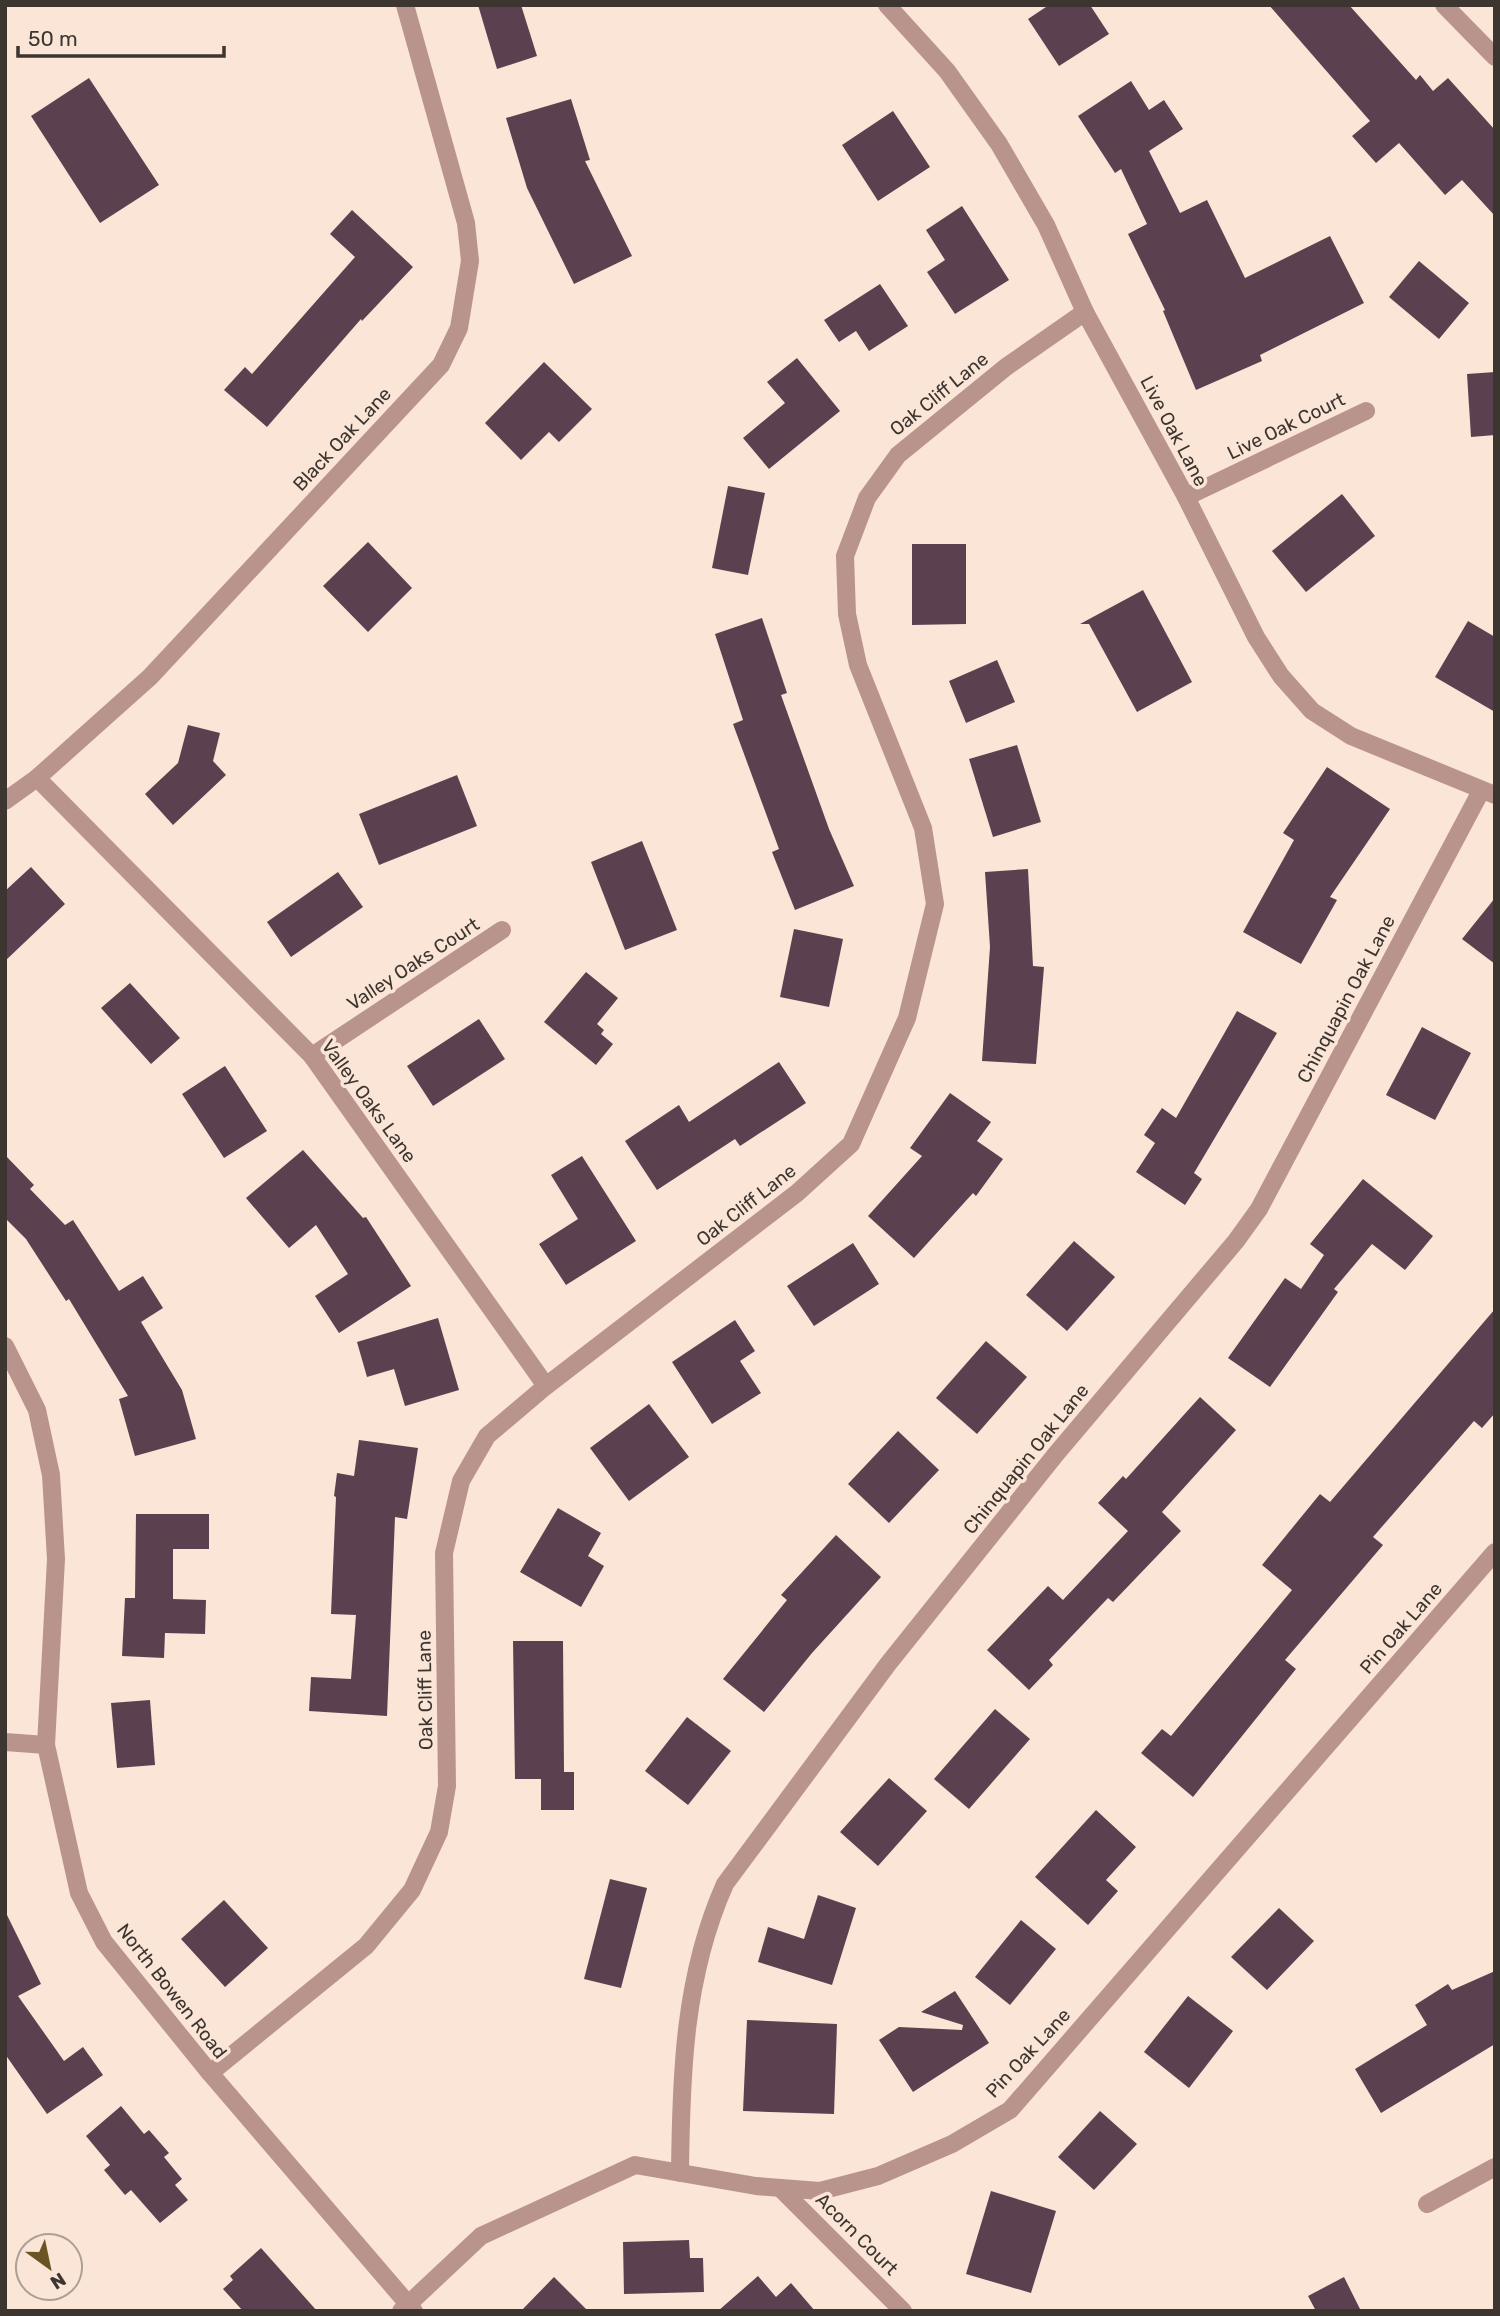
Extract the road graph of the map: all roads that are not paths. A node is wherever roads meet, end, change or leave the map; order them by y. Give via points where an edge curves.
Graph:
1 (405, 5) edge
2 (887, 5) edge
3 (1444, 5) edge
4 (1495, 57) edge
5 (1086, 312) junction
6 (1366, 411) dead end
7 (1186, 497) junction
8 (37, 778) junction
9 (1488, 793) edge
10 (5, 801) edge
11 (502, 930) dead end
12 (312, 1056) junction
13 (5, 1346) edge
14 (546, 1385) junction
15 (1495, 1552) edge
16 (5, 1742) edge
17 (46, 1745) junction
18 (210, 2073) junction
19 (1495, 2167) edge
20 (680, 2173) junction
21 (780, 2188) junction
22 (1427, 2204) dead end
23 (408, 2308) edge
24 (904, 2311) edge

1 - 8 street, Black Oak Lane via 466,223 470,261 459,328 440,365 150,677
2 - 5 street, Live Oak Lane via 947,71 999,145 1046,225
3 - 4 street
5 - 7 street, Live Oak Lane
5 - 14 street, Oak Cliff Lane via 1006,367 898,455 867,498 845,556 847,614 858,665 923,828 935,904 908,1018 852,1144 797,1193
6 - 7 street, Live Oak Court
7 - 9 street, Live Oak Lane via 1256,637 1281,676 1312,711 1351,736
8 - 10 street, Black Oak Lane
8 - 12 street, Valley Oaks Lane
9 - 20 street, Chinquapin Oak Lane via 1259,1209 888,1664 725,1884 712,1913 687,2012
11 - 12 street, Valley Oaks Court
12 - 14 street, Valley Oaks Lane
13 - 17 street, North Bowen Road via 37,1410 51,1475 56,1559
14 - 18 street, Oak Cliff Lane via 487,1436 461,1481 444,1553 447,1786 439,1832 412,1890 366,1946
15 - 21 street, Pin Oak Lane via 1010,2110 952,2144 878,2176 820,2191
16 - 17 street
17 - 18 street, North Bowen Road via 79,1894 104,1942
18 - 23 street, North Bowen Road
19 - 22 street
20 - 21 street, Pin Oak Lane
20 - 23 street, Pin Oak Lane via 635,2165 481,2236
21 - 24 street, Acorn Court

